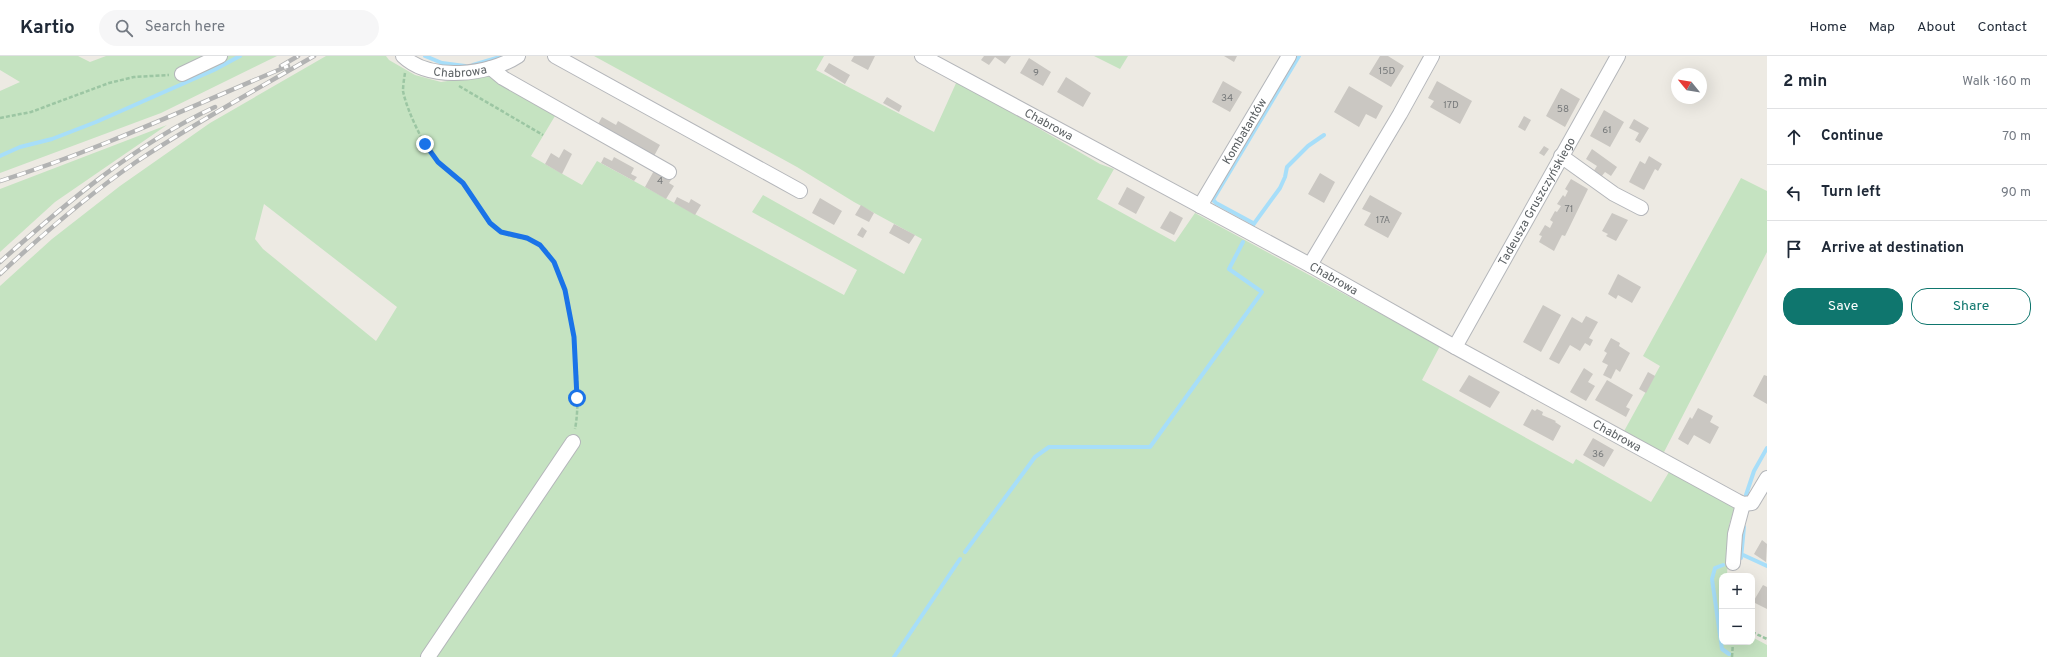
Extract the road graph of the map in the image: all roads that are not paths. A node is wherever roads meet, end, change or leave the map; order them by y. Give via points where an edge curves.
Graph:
1 (220, 56) edge
2 (518, 56) edge
3 (555, 56) edge
4 (922, 56) edge
5 (1289, 56) edge
6 (1432, 56) edge
7 (1618, 56) edge
8 (405, 58) edge
9 (491, 68) junction
10 (182, 74) road end
11 (1561, 156) junction
12 (669, 172) dead end
13 (800, 190) dead end
14 (1200, 206) junction
15 (1641, 208) dead end
16 (1310, 265) junction
17 (1455, 347) junction
18 (573, 442) road end
19 (1767, 478) edge
20 (1743, 504) junction
21 (1733, 563) dead end
22 (428, 657) edge

1 - 10 street
2 - 9 street, Chabrowa
3 - 13 street
4 - 14 street, Chabrowa
5 - 14 street, Kombatantów
6 - 16 street
7 - 11 street, Tadeusza Gruszczyńskiego
8 - 9 street, Chabrowa via 431,69 453,73 477,72
9 - 12 street via 503,78
11 - 15 street via 1614,194
11 - 17 street, Tadeusza Gruszczyńskiego
14 - 16 street, Chabrowa
16 - 17 street, Chabrowa
17 - 20 street, Chabrowa
18 - 22 street
19 - 20 street via 1755,500
20 - 21 street via 1735,534

